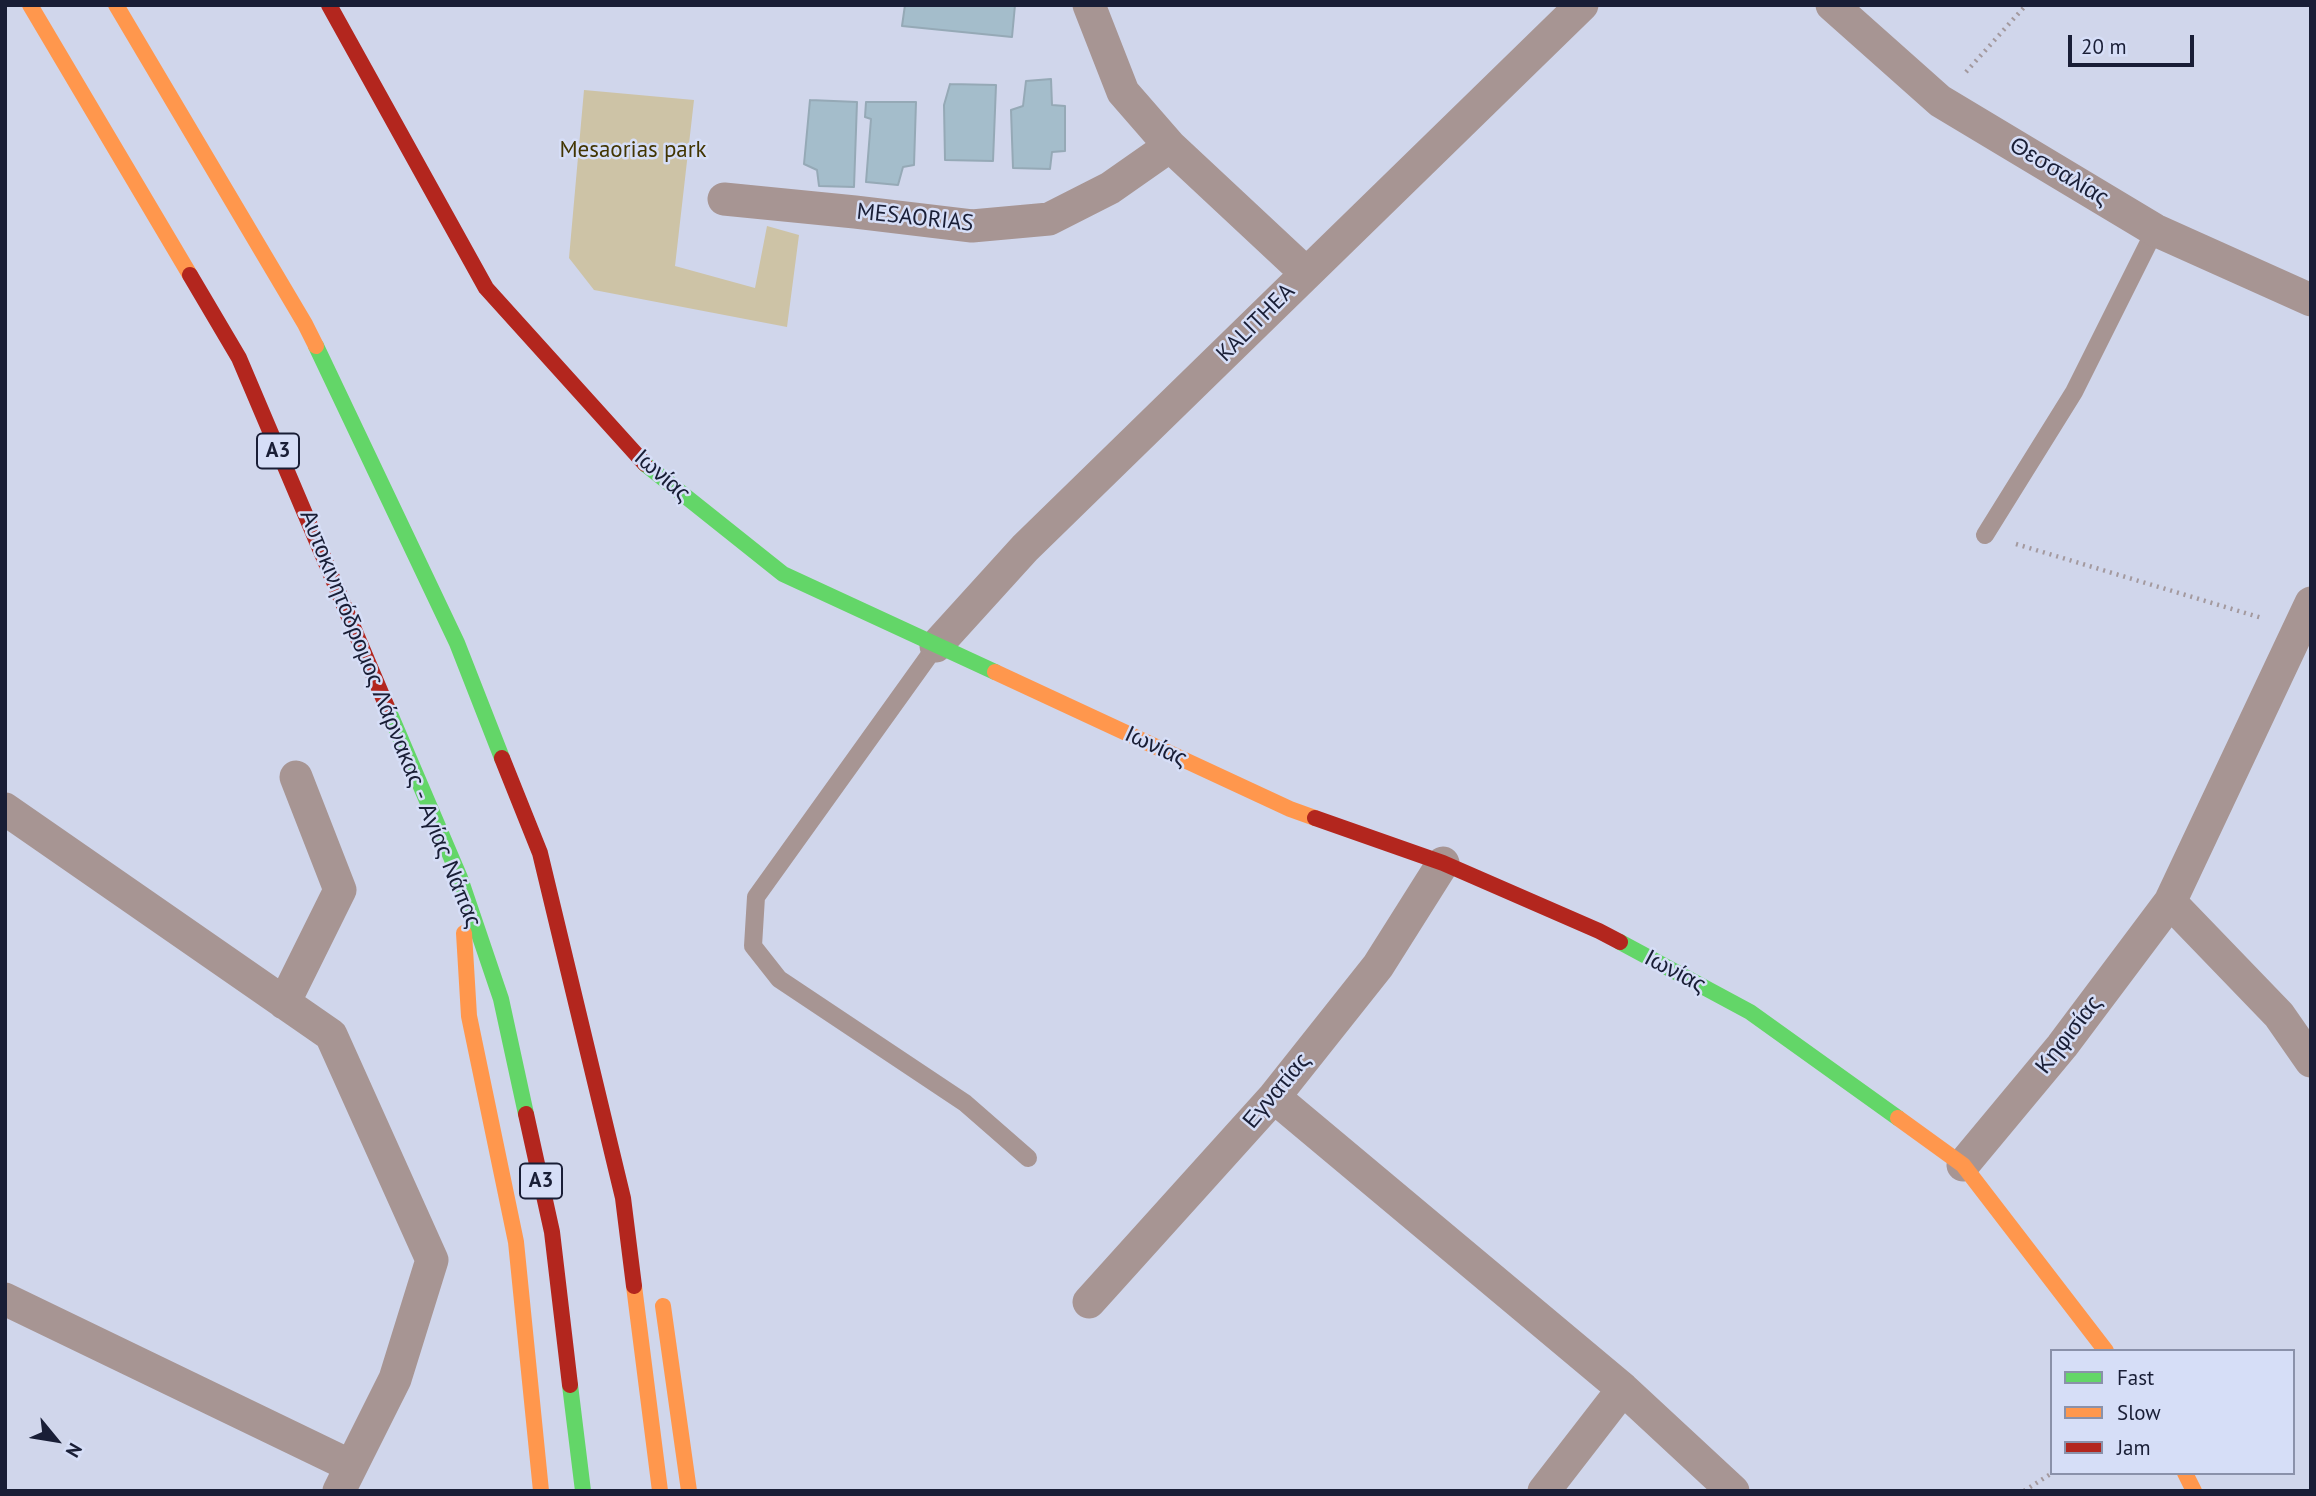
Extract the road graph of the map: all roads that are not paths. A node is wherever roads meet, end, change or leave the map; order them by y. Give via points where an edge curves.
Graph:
1 (30, 5) edge
2 (116, 5) edge
3 (329, 5) edge
4 (1089, 5) edge
5 (1582, 5) edge
6 (1832, 5) edge
7 (1170, 146) junction
8 (724, 199) dead end
9 (2155, 230) junction
10 (1306, 273) junction
11 (2311, 300) edge
12 (1985, 535) road end
13 (2305, 616) edge
14 (936, 646) junction
15 (296, 777) dead end
16 (5, 809) edge
17 (540, 853) junction
18 (1443, 863) junction
19 (460, 878) junction
20 (2170, 902) junction
21 (584, 968) dead end
22 (284, 1003) junction
23 (2311, 1061) edge
24 (1274, 1097) junction
25 (1028, 1158) dead end
26 (1963, 1165) junction
27 (662, 1295) dead end
28 (5, 1300) edge
29 (1090, 1303) dead end
30 (2104, 1349) edge
31 (1623, 1389) junction
32 (2186, 1475) edge
33 (345, 1478) edge
34 (541, 1491) edge
35 (583, 1491) edge
36 (660, 1491) edge
37 (689, 1491) edge
38 (1544, 1491) edge
39 (1733, 1491) edge
40 (2194, 1491) edge

1 - 19 main road, Αυτοκινητόδρομος Λάρνακας - Αγίας Νάπας / A3 via 239,358
2 - 17 main road via 305,324 457,643
3 - 14 main road, Ιωνίας via 486,288 650,470 783,574
4 - 7 street via 1123,92
5 - 10 street, KALITHEA
6 - 9 street, Θεσσαλίας via 1940,101
7 - 8 street, MESAORIAS via 1110,188 1049,219 972,226
7 - 10 street
9 - 11 street, Θεσσαλίας
9 - 12 lane via 2074,392
10 - 14 street, KALITHEA via 1026,548
13 - 20 street, Κηφισίας
14 - 18 main road, Ιωνίας via 1290,809
14 - 25 lane via 756,897 753,946 779,979 965,1103
15 - 22 street via 340,890
16 - 22 street
17 - 21 main road
17 - 36 main road via 623,1198
18 - 24 street, Εγνατίας via 1378,966
18 - 26 main road, Ιωνίας via 1599,931 1750,1012
19 - 34 main road via 469,1016 516,1242
19 - 35 main road, Αυτοκινητόδρομος Λάρνακας - Αγίας Νάπας / A3 via 501,999 552,1232
20 - 23 street via 2279,1015
20 - 26 street, Κηφισίας via 2062,1046
22 - 33 street via 331,1035 432,1260 395,1380
24 - 29 street, Εγνατίας
24 - 31 street
26 - 30 main road, Ιωνίας
27 - 37 main road
28 - 33 street
31 - 38 street
31 - 39 street
32 - 40 main road

